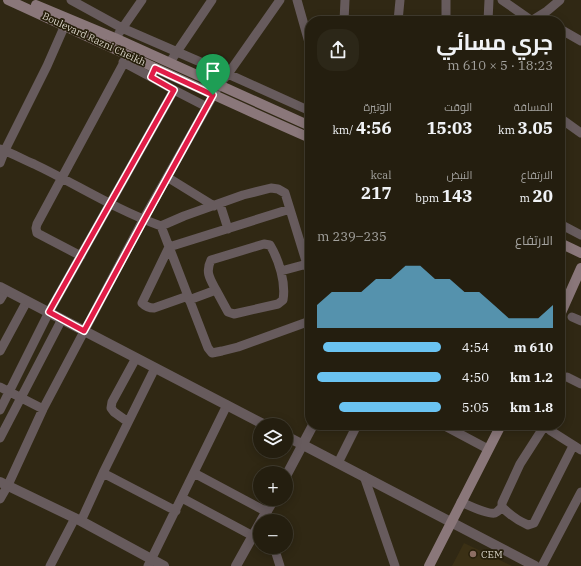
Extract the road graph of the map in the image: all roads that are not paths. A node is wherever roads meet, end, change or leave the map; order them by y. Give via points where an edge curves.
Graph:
1 (8, 0) edge
2 (24, 0) edge
3 (71, 0) edge
4 (142, 0) edge
5 (212, 0) edge
6 (280, 0) edge
7 (297, 0) edge
8 (345, 0) edge
9 (400, 0) edge
10 (446, 0) edge
11 (489, 0) edge
12 (502, 0) edge
13 (560, 0) edge
14 (40, 6) edge
15 (344, 16) edge
16 (398, 16) edge
17 (446, 16) edge
18 (488, 16) edge
19 (529, 16) edge
20 (539, 16) edge
21 (65, 26) junction
22 (122, 28) junction
23 (305, 28) edge
24 (565, 32) edge
25 (115, 38) junction
26 (581, 41) edge
27 (177, 52) junction
28 (125, 58) junction
29 (170, 62) junction
30 (153, 72) junction
31 (228, 74) junction
32 (219, 85) junction
33 (174, 90) junction
34 (213, 95) junction
35 (206, 107) junction
36 (305, 109) edge
37 (565, 122) edge
38 (305, 124) edge
39 (581, 134) edge
40 (305, 136) edge
41 (2, 150) edge
42 (0, 164) edge
43 (62, 177) junction
44 (167, 177) junction
45 (110, 204) junction
46 (217, 205) junction
47 (290, 210) junction
48 (144, 220) junction
49 (160, 226) junction
50 (565, 227) edge
51 (228, 229) junction
52 (581, 235) edge
53 (565, 246) edge
54 (169, 247) junction
55 (565, 251) edge
56 (580, 253) edge
57 (81, 256) junction
58 (305, 258) edge
59 (305, 264) edge
60 (581, 268) edge
61 (281, 270) junction
62 (3, 288) edge
63 (216, 290) junction
64 (189, 298) junction
65 (0, 300) edge
66 (26, 301) junction
67 (565, 302) edge
68 (49, 312) junction
69 (572, 316) dead end
70 (62, 319) junction
71 (581, 321) edge
72 (305, 323) edge
73 (84, 331) junction
74 (0, 351) edge
75 (136, 358) junction
76 (155, 368) junction
77 (567, 377) dead end
78 (581, 384) edge
79 (0, 387) edge
80 (8, 392) junction
81 (21, 398) junction
82 (227, 406) junction
83 (43, 409) junction
84 (0, 410) edge
85 (253, 419) edge
86 (128, 422) junction
87 (310, 430) edge
88 (354, 430) edge
89 (452, 430) edge
90 (498, 430) edge
91 (542, 430) edge
92 (550, 430) edge
93 (0, 438) edge
94 (293, 440) edge
95 (303, 445) junction
96 (577, 448) edge
97 (488, 449) junction
98 (338, 463) junction
99 (291, 466) edge
100 (103, 473) junction
101 (194, 473) junction
102 (364, 476) junction
103 (4, 484) edge
104 (581, 492) edge
105 (182, 498) junction
106 (0, 499) edge
107 (461, 502) junction
108 (502, 507) junction
109 (176, 511) junction
110 (256, 514) edge
111 (78, 519) junction
112 (451, 522) junction
113 (253, 536) joint
114 (276, 554) edge
115 (150, 563) edge
116 (50, 566) edge
117 (164, 566) edge
118 (236, 566) edge
119 (280, 566) edge
120 (395, 566) edge
121 (429, 566) edge
122 (535, 566) edge
123 (542, 566) edge

1 - 14 main road, Boulevard Razni Cheikh
2 - 14 main road, Boulevard Razni Cheikh
3 - 22 street
4 - 22 street
5 - 27 street
6 - 31 street
7 - 23 street
8 - 15 street
9 - 16 street
10 - 17 street
11 - 18 street
12 - 19 street
13 - 20 street
14 - 21 main road, Boulevard Razni Cheikh
14 - 25 main road, Boulevard Razni Cheikh
21 - 28 main road, Boulevard Razni Cheikh
21 - 41 street via 47,66
22 - 25 street
22 - 27 street
24 - 26 street
25 - 29 main road, Boulevard Razni Cheikh
27 - 29 street
27 - 31 street
28 - 30 main road, Boulevard Razni Cheikh
28 - 43 street
29 - 32 main road, Boulevard Razni Cheikh
30 - 33 street
30 - 34 main road, Boulevard Razni Cheikh
31 - 32 street
31 - 36 street
32 - 34 street
32 - 38 main road, Boulevard Razni Cheikh
33 - 35 street
33 - 45 street
34 - 35 street
34 - 40 main road, Boulevard Razni Cheikh
35 - 44 street
37 - 39 street
41 - 42 street
41 - 43 street
43 - 45 street
43 - 57 street via 37,224 37,233
44 - 46 street
44 - 48 street
45 - 48 street
45 - 57 street
46 - 47 street via 271,188 285,193
46 - 49 street
46 - 51 street
47 - 51 street
47 - 58 street
48 - 49 street
48 - 73 street
49 - 54 street
50 - 52 street
51 - 54 street
53 - 56 main road
54 - 64 street
54 - 64 street via 142,303 154,308
55 - 56 main road
57 - 68 street
59 - 61 street
60 - 67 main road
61 - 63 street via 284,295 278,304 234,314 228,312
61 - 63 street via 270,245 267,244 211,260 208,266 209,275
62 - 65 street
62 - 66 street
63 - 64 street
64 - 72 street via 208,348 216,353
66 - 68 street
66 - 74 street
68 - 70 street
68 - 80 street
69 - 71 street
70 - 73 street
70 - 81 street
73 - 75 street
73 - 83 street
75 - 76 street
75 - 86 street via 111,408
76 - 82 street
76 - 86 street
77 - 78 street
79 - 80 street
80 - 81 street
80 - 84 street
81 - 83 street
81 - 93 street
82 - 85 street
82 - 101 street
83 - 103 street
86 - 100 street
87 - 95 street
88 - 98 street
89 - 97 street
90 - 97 main road
91 - 108 street via 520,464
92 - 96 street
94 - 95 street
95 - 98 street
95 - 99 street
96 - 108 street via 534,523 528,525 520,522
97 - 107 main road
98 - 102 street
100 - 109 street
100 - 111 street
101 - 105 street
101 - 110 street
102 - 112 street
102 - 120 street
103 - 106 street
103 - 111 street
104 - 123 street
105 - 109 street
105 - 113 street
107 - 108 street via 492,513
107 - 112 main road
109 - 115 street
111 - 115 street
111 - 116 street
112 - 121 main road
112 - 122 street
113 - 118 street
114 - 119 street
115 - 117 street

